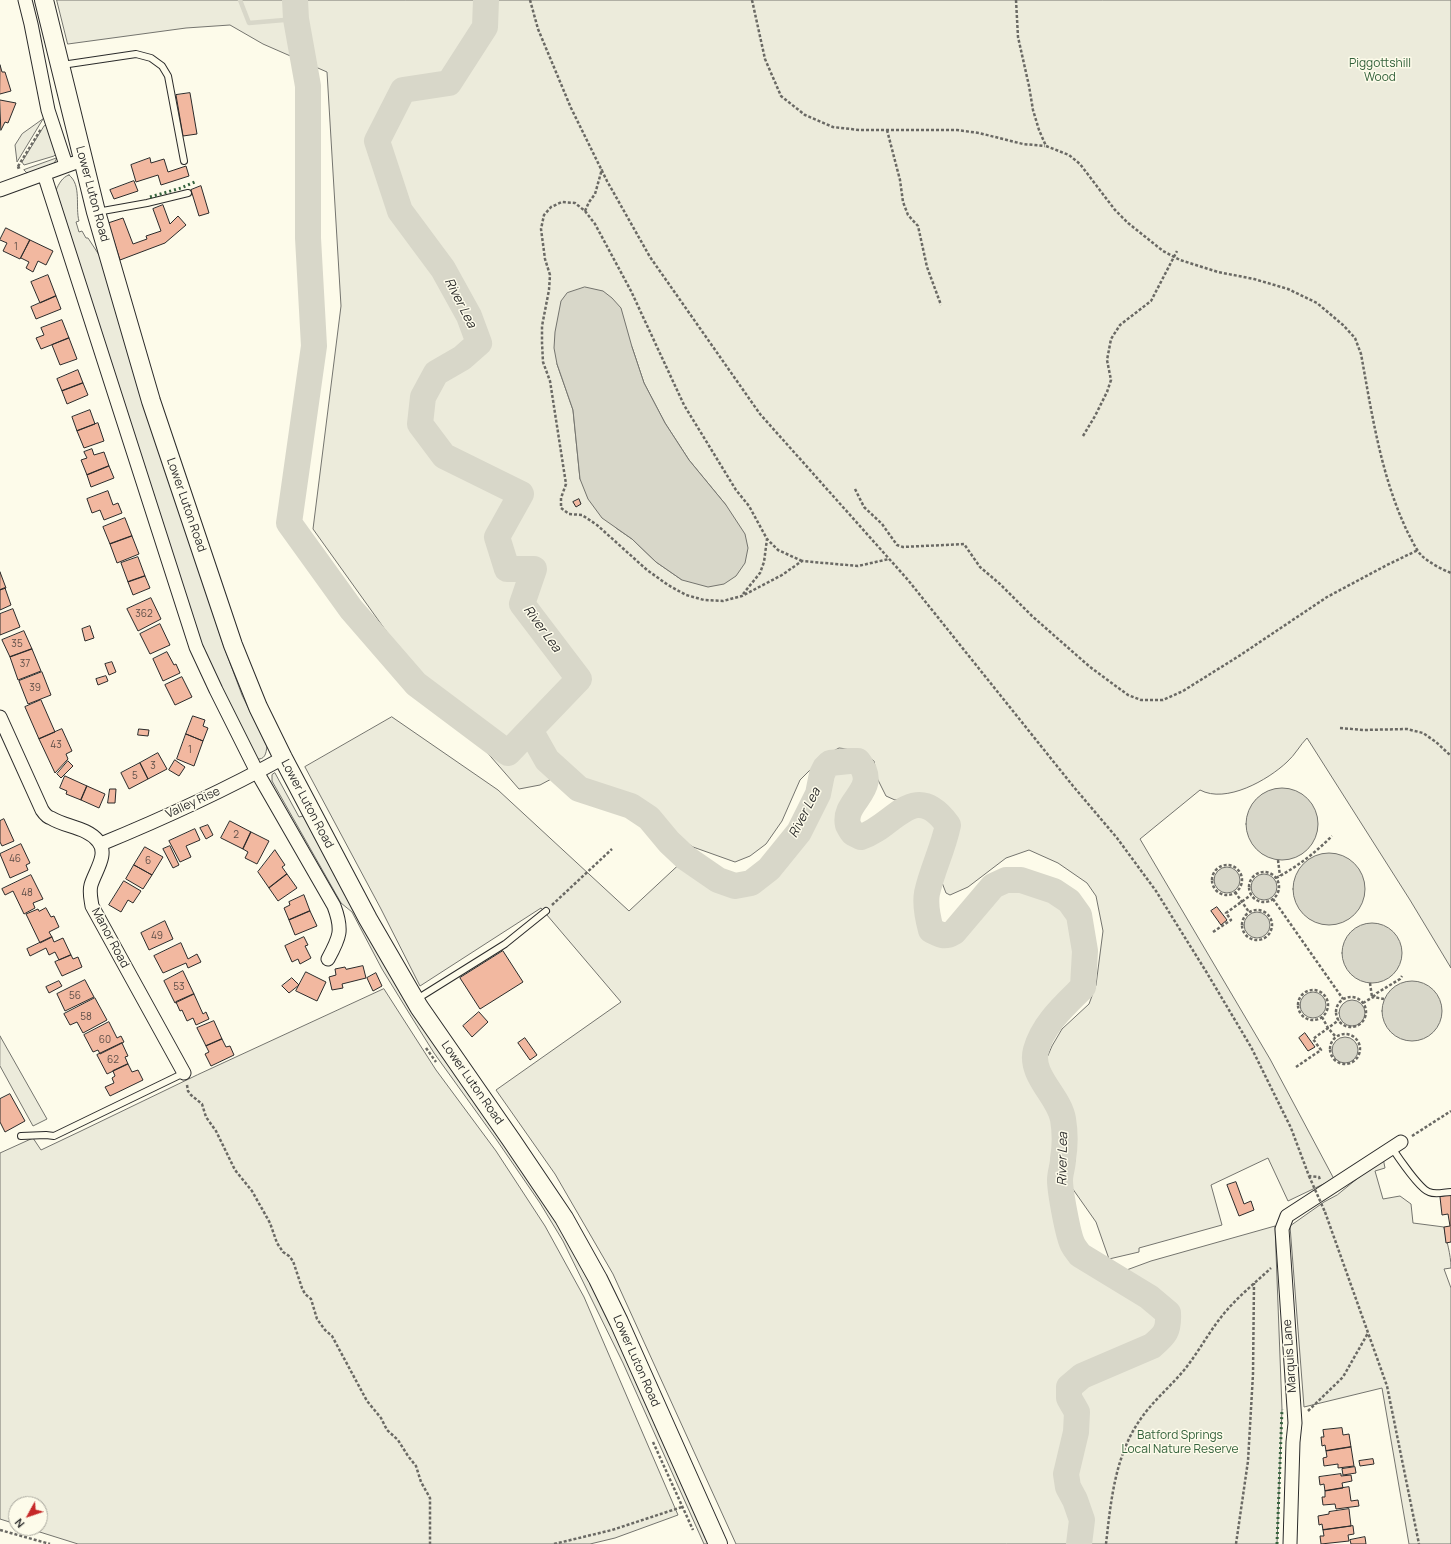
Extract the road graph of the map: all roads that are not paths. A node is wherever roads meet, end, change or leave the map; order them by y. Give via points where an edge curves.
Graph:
1 (25, 0) edge
2 (44, 0) edge
3 (60, 65) junction
4 (83, 160) junction
5 (184, 161) dead end
6 (66, 165) junction
7 (44, 174) junction
8 (0, 190) edge
9 (188, 193) dead end
10 (96, 212) junction
11 (0, 717) edge
12 (283, 758) junction
13 (257, 772) junction
14 (101, 844) junction
15 (546, 911) road end
16 (328, 959) dead end
17 (415, 1000) junction
18 (184, 1073) joint
19 (20, 1136) dead end
20 (1397, 1145) joint
21 (1451, 1192) edge
22 (718, 1544) edge
23 (1290, 1544) edge

1 - 6 street, Lower Luton Road via 52,120
2 - 3 main road, Lower Luton Road
3 - 4 main road, Lower Luton Road
3 - 5 lane via 136,54 151,58 162,66 168,76
4 - 6 street
4 - 10 main road, Lower Luton Road
6 - 7 street
7 - 8 street
7 - 13 street via 196,647
9 - 10 lane via 147,204
10 - 12 main road, Lower Luton Road via 151,401 233,645 258,707
11 - 14 street via 42,810 49,818 90,834
12 - 13 street, Valley Rise
12 - 17 main road, Lower Luton Road via 368,919
13 - 14 street, Valley Rise
13 - 16 street via 334,906 339,920 338,941
14 - 18 street, Manor Road via 101,859 91,884 92,906
15 - 17 lane via 505,944
17 - 22 main road, Lower Luton Road via 564,1218 598,1279
18 - 19 lane via 54,1136
20 - 21 lane via 1408,1170 1427,1192
20 - 23 street, Marquis Lane via 1287,1216 1282,1229 1295,1423

